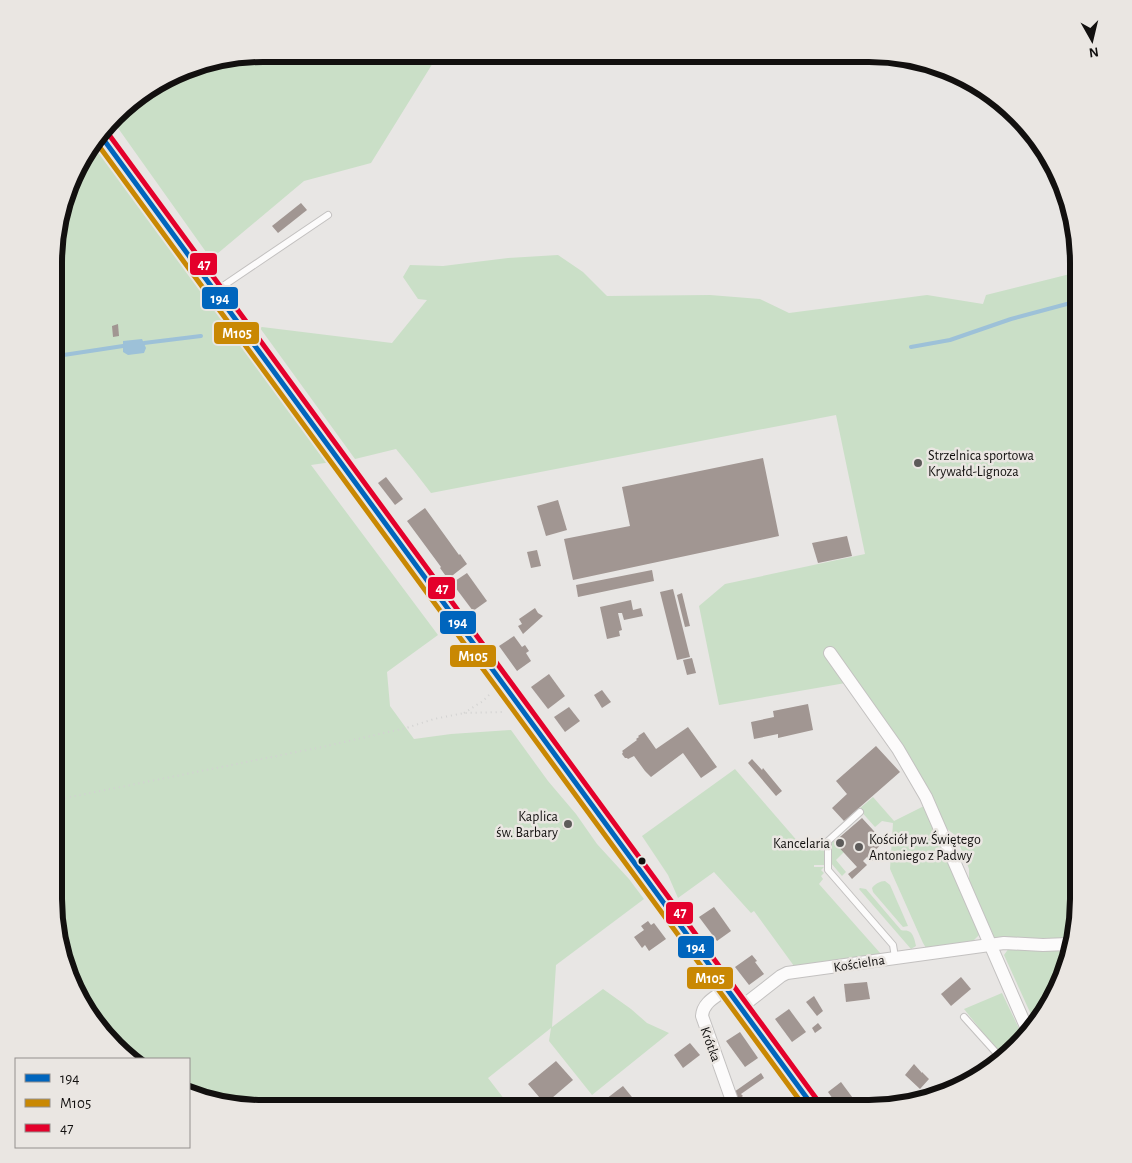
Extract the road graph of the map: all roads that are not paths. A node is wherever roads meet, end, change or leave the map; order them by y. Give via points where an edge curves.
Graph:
1 (104, 141) edge
2 (328, 215) dead end
3 (217, 294) junction
4 (830, 653) dead end
5 (860, 812) dead end
6 (1065, 944) edge
7 (990, 945) junction
8 (895, 957) junction
9 (726, 989) junction
10 (740, 1008) junction
11 (964, 1017) dead end
12 (1025, 1025) edge
13 (997, 1054) edge
14 (731, 1100) edge
15 (807, 1100) edge

1 - 3 main road
2 - 3 lane via 223,286
3 - 9 main road
4 - 7 street via 894,743 926,797
5 - 8 lane via 828,840 828,870 893,945
6 - 7 street, Kościelna via 1006,942
7 - 8 street, Kościelna
7 - 12 street
8 - 10 street, Kościelna via 784,974
9 - 10 main road
9 - 14 street, Krótka via 706,1004 702,1012
10 - 15 main road
11 - 13 lane

